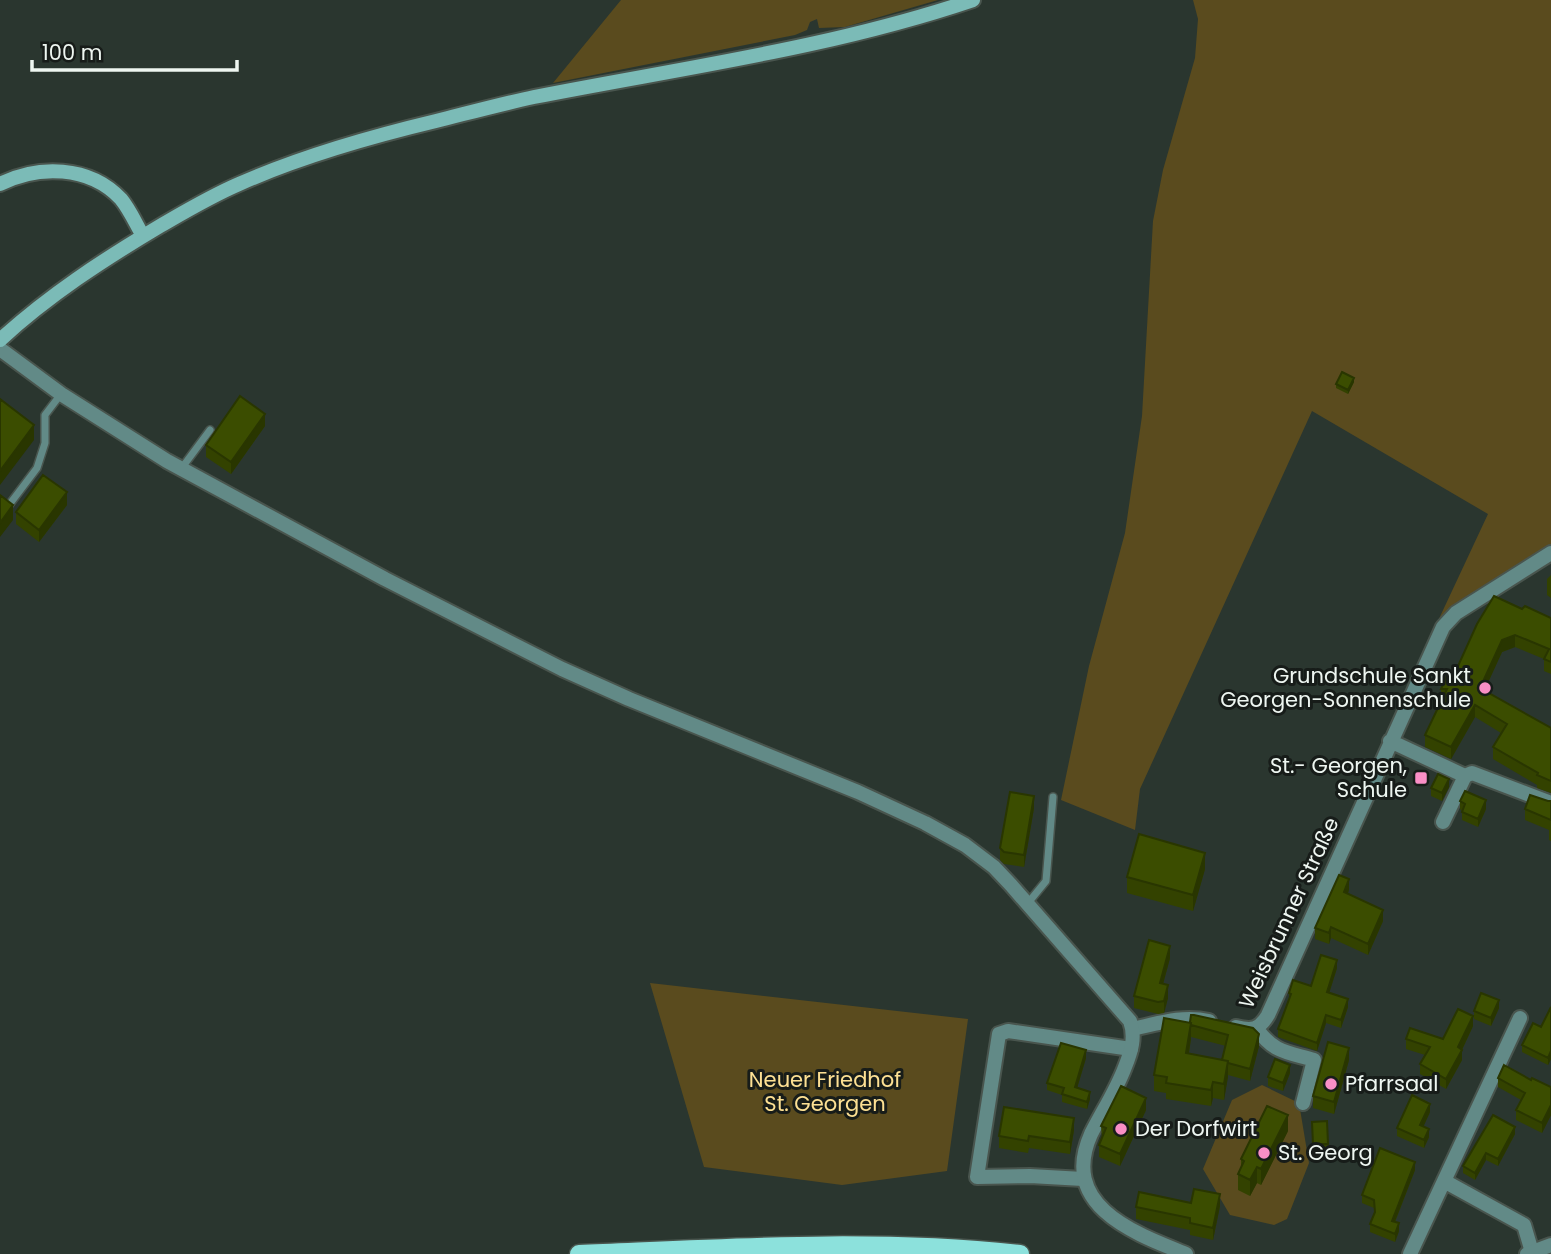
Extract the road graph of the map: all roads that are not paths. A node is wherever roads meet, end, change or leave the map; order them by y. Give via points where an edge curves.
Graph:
1 (973, 0) edge
2 (0, 184) edge
3 (143, 236) junction
4 (0, 340) edge
5 (0, 349) edge
6 (61, 394) junction
7 (210, 430) dead end
8 (181, 469) junction
9 (9, 505) edge
10 (1551, 553) edge
11 (1390, 741) junction
12 (1465, 776) junction
13 (1053, 797) dead end
14 (1551, 803) edge
15 (1443, 822) dead end
16 (1028, 903) junction
17 (1520, 1018) dead end
18 (1133, 1029) junction
19 (1257, 1029) junction
20 (1131, 1049) junction
21 (1303, 1103) dead end
22 (1083, 1179) junction
23 (1444, 1181) junction
24 (1551, 1245) edge
25 (1529, 1253) edge
26 (579, 1254) edge
27 (1020, 1254) edge
28 (1186, 1254) edge
29 (1410, 1254) edge

1 - 3 main road via 845,37 531,98 384,134 239,184
2 - 3 main road via 43,170 77,174 122,200
3 - 4 main road via 88,271
5 - 6 street
6 - 8 street
6 - 9 lane via 45,415 37,468
7 - 8 lane
8 - 16 street via 562,669 925,822 979,855
10 - 11 street, Weisbrunner Straße via 1447,620
11 - 12 street
11 - 19 street, Weisbrunner Straße via 1268,1015
12 - 14 street via 1472,773
12 - 15 street
13 - 16 lane via 1045,881
16 - 18 street via 1125,1012
17 - 23 street
18 - 19 street, Weisbrunner Straße via 1194,1017
18 - 20 street
19 - 21 street via 1274,1048 1314,1060
20 - 22 street via 1091,1135
20 - 22 street via 1008,1031 999,1034 978,1177
22 - 28 street via 1121,1225
23 - 25 street via 1524,1225
23 - 29 street
24 - 25 street
26 - 27 main road via 923,1245

